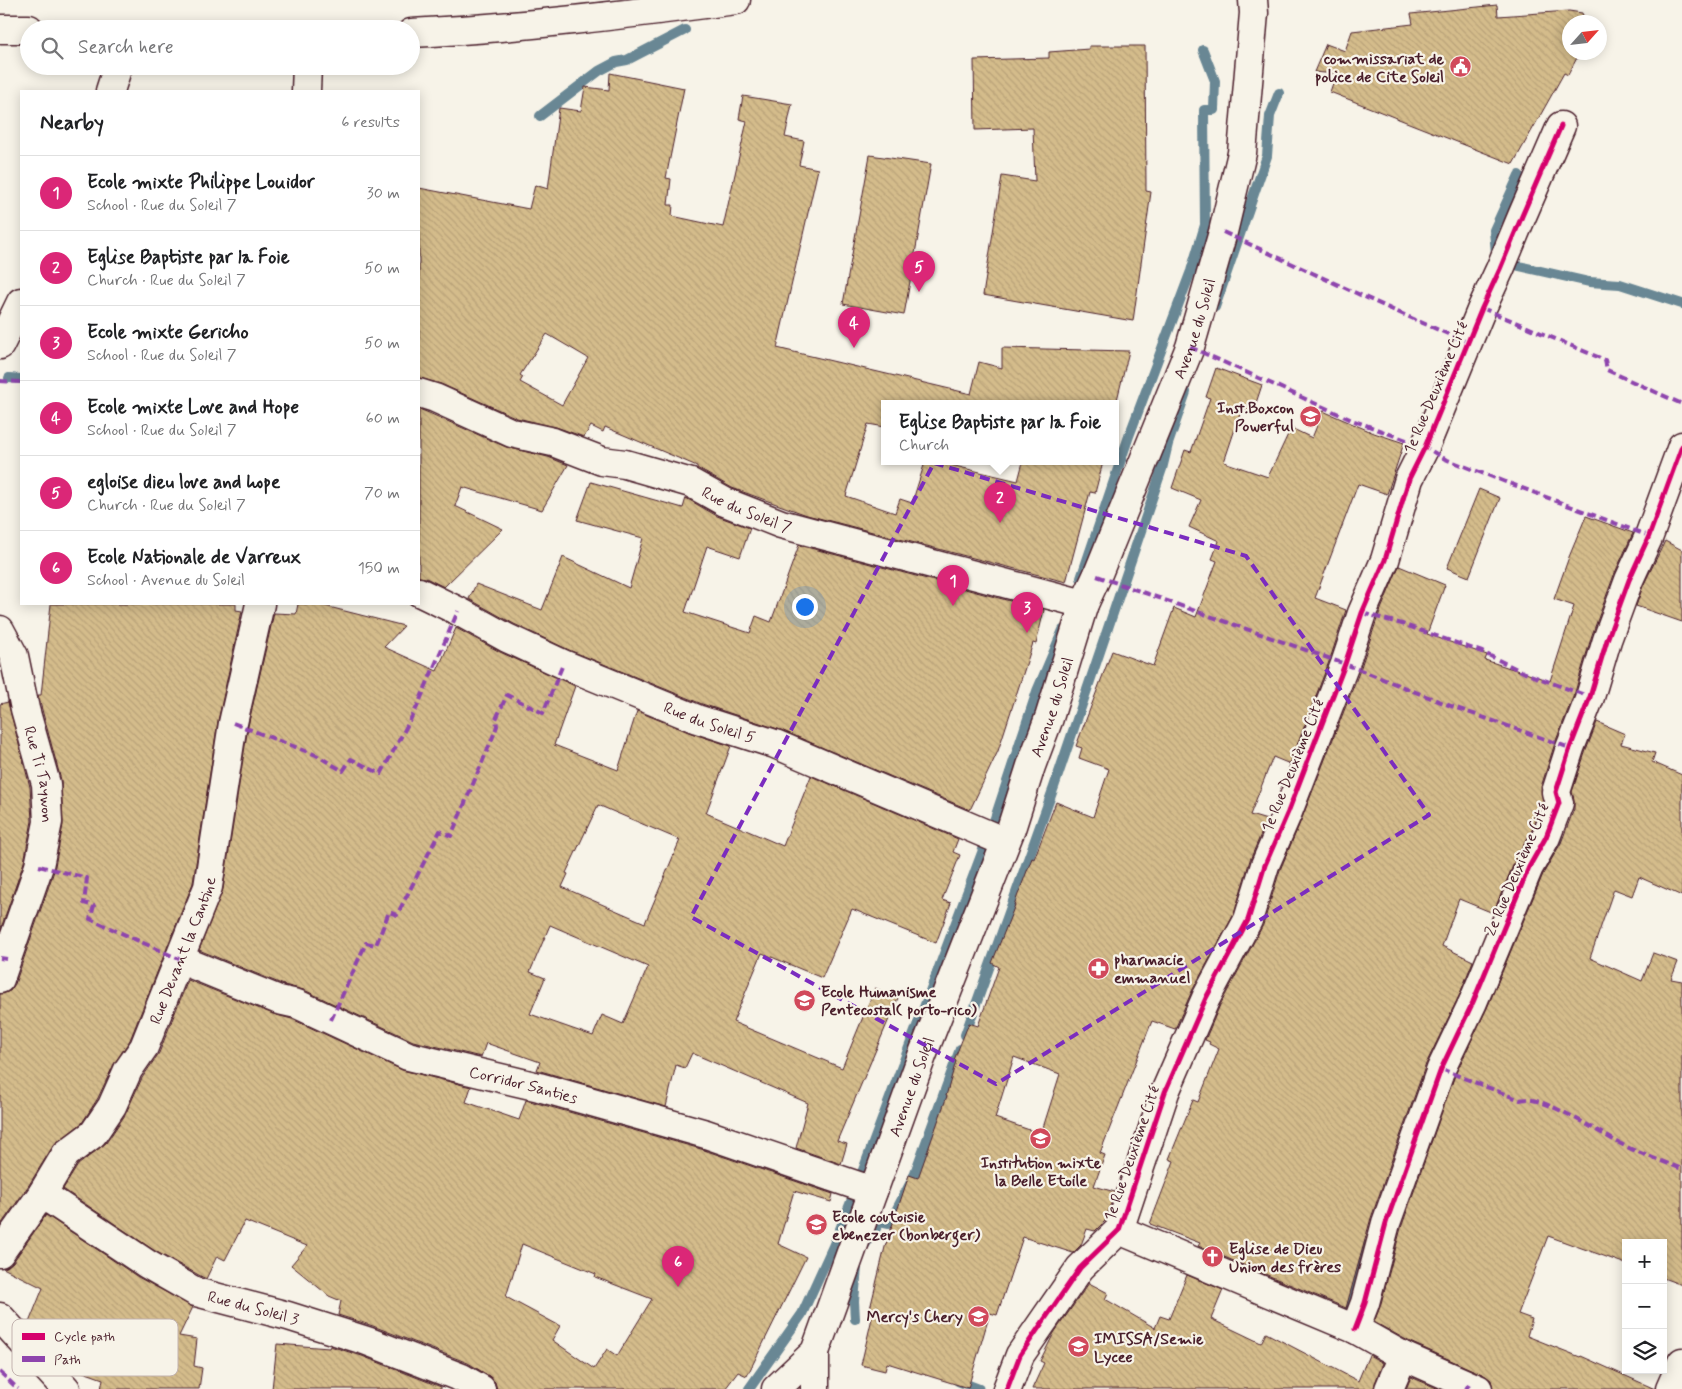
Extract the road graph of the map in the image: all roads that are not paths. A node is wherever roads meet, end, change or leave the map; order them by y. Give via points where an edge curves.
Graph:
1 (736, 0) edge
2 (1253, 0) edge
3 (0, 29) edge
4 (20, 29) edge
5 (420, 33) edge
6 (115, 75) edge
7 (307, 75) edge
8 (110, 90) edge
9 (306, 90) edge
10 (1561, 126) dead end
11 (20, 304) edge
12 (0, 345) edge
13 (420, 393) edge
14 (1682, 446) edge
15 (420, 592) edge
16 (1084, 604) junction
17 (260, 605) edge
18 (0, 630) edge
19 (1005, 842) junction
20 (179, 959) junction
21 (0, 979) edge
22 (873, 1191) junction
23 (42, 1194) junction
24 (1119, 1230) junction
25 (0, 1253) edge
26 (1355, 1329) junction
27 (815, 1352) junction
28 (1403, 1356) junction
29 (1682, 1362) edge
30 (54, 1376) edge
31 (66, 1389) edge
32 (481, 1389) edge
33 (776, 1389) edge
34 (815, 1389) edge
35 (1007, 1389) edge
36 (1389, 1389) edge
37 (1478, 1389) edge
38 (1670, 1389) edge

1 - 5 street via 588,20
2 - 16 street, Avenue du Soleil via 1242,153 1223,232 1190,347
3 - 4 street
6 - 8 street
7 - 9 street
10 - 24 street, 1e Rue Deuxième Cité via 1409,479 1384,560 1265,865 1248,920 1206,998 1165,1092
11 - 12 street
13 - 16 street, Rue du Soleil 7 via 512,433 553,442 602,461 625,464 691,483 725,502 781,524
14 - 26 street, 2e Rue Deuxième Cité via 1607,640 1556,792 1559,803 1441,1069 1386,1223
15 - 19 street, Rue du Soleil 5 via 563,664 697,719 775,744
16 - 19 street, Avenue du Soleil via 1049,718
17 - 20 street, Rue Devant la Cantine via 234,723 208,887
18 - 21 street, Rue Ti Taywon via 14,656 46,784 48,822 39,866
19 - 22 street, Avenue du Soleil
20 - 22 street, Corridor Santies via 279,1000 297,1004 408,1056 539,1087 706,1134
20 - 23 street, Rue Devant la Cantine via 144,1047 128,1070 112,1106 92,1134 66,1154
22 - 27 street, Avenue du Soleil
23 - 25 street, Rue Devant la Cantine
23 - 32 street, Rue du Soleil 3 via 147,1264 196,1292 367,1341 462,1378
24 - 26 street
24 - 35 street, 1e Rue Deuxième Cité via 1080,1268 1020,1354
26 - 28 street
27 - 33 street, Avenue du Soleil
27 - 34 street
28 - 36 street
28 - 37 street
29 - 38 street
30 - 31 street

